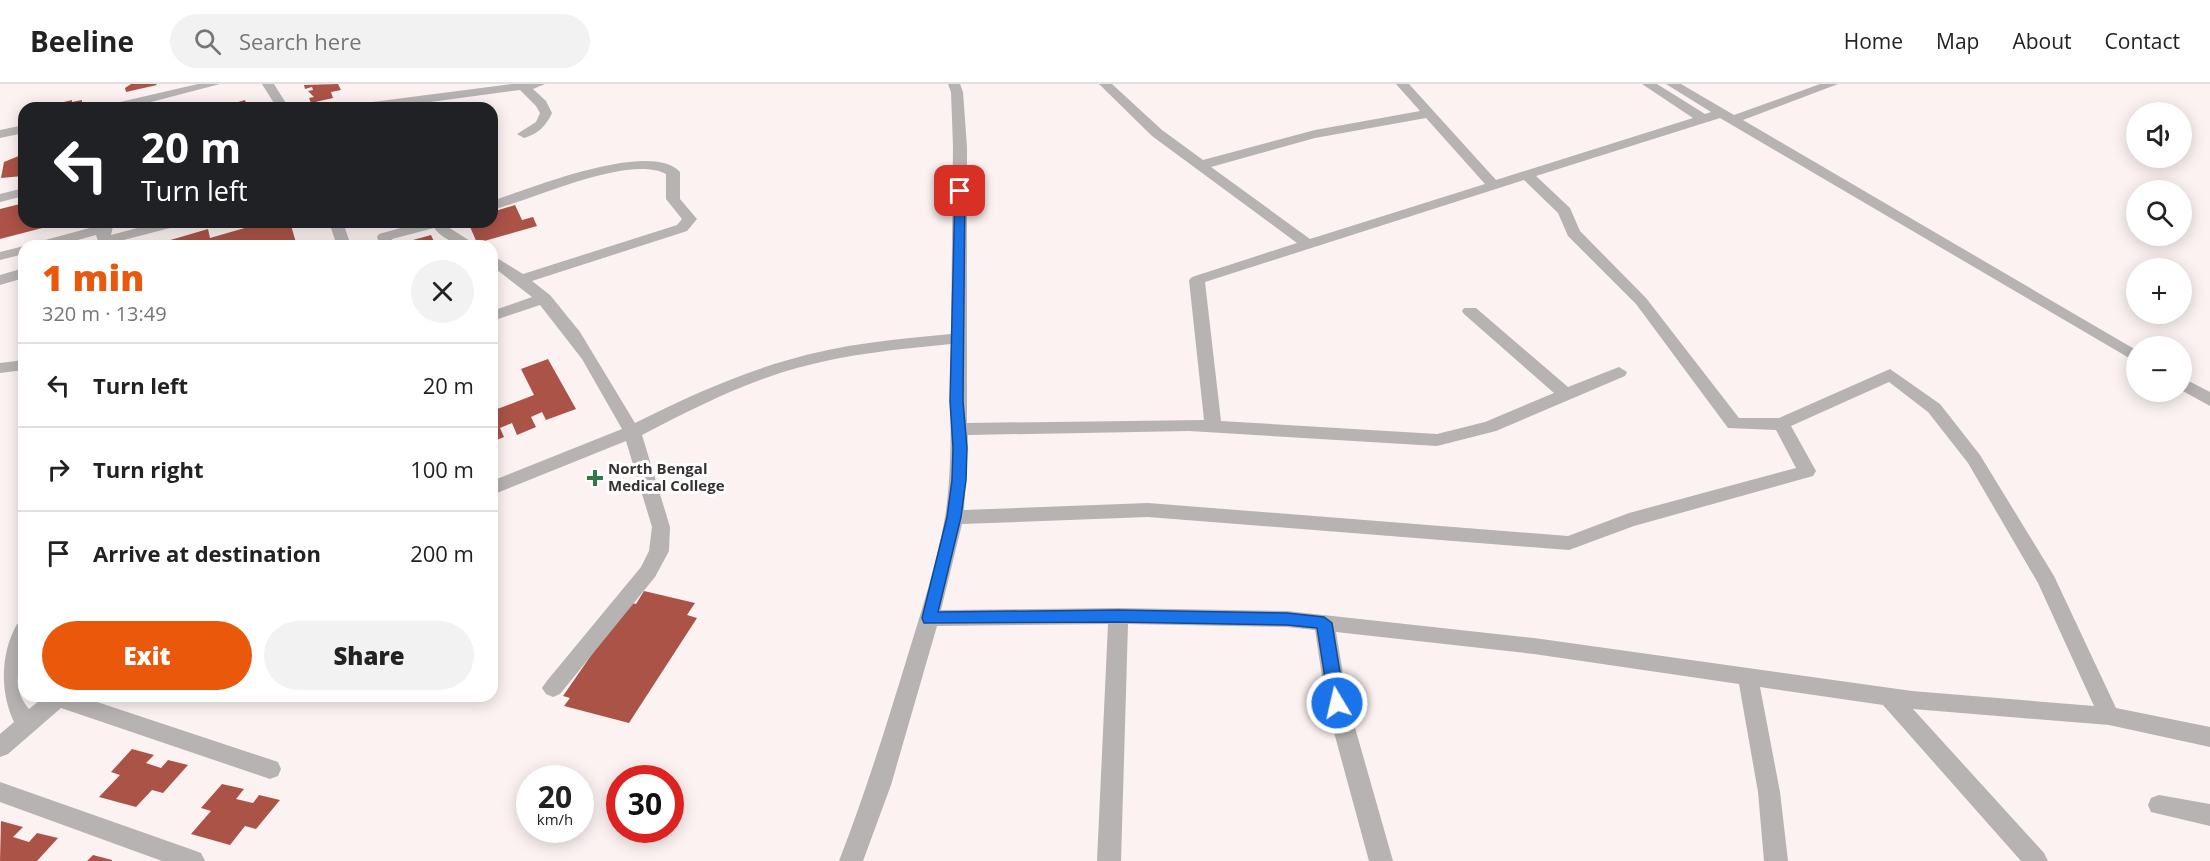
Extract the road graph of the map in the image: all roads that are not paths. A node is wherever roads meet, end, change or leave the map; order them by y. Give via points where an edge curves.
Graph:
1 (214, 84) edge
2 (268, 84) edge
3 (538, 84) edge
4 (954, 84) edge
5 (1105, 84) edge
6 (1402, 84) edge
7 (1648, 84) edge
8 (1672, 84) edge
9 (1832, 84) edge
10 (525, 88) junction
11 (138, 102) edge
12 (279, 102) edge
13 (407, 102) edge
14 (1431, 114) junction
15 (1726, 116) junction
16 (1704, 119) junction
17 (18, 130) edge
18 (0, 134) edge
19 (524, 135) dead end
20 (1202, 165) junction
21 (1527, 175) junction
22 (1494, 186) junction
23 (18, 194) edge
24 (0, 198) edge
25 (498, 204) edge
26 (144, 228) edge
27 (416, 228) edge
28 (442, 228) edge
29 (105, 235) edge
30 (75, 240) edge
31 (385, 240) edge
32 (460, 240) edge
33 (1309, 245) junction
34 (18, 252) edge
35 (0, 256) edge
36 (498, 263) edge
37 (18, 275) edge
38 (522, 279) junction
39 (0, 280) edge
40 (545, 298) junction
41 (1470, 311) dead end
42 (498, 314) edge
43 (958, 338) junction
44 (2126, 351) edge
45 (18, 366) edge
46 (0, 368) edge
47 (1619, 372) dead end
48 (2192, 389) edge
49 (1565, 394) junction
50 (2210, 400) edge
51 (1781, 424) junction
52 (1213, 427) junction
53 (959, 429) junction
54 (632, 432) junction
55 (498, 486) edge
56 (954, 517) junction
57 (1118, 616) junction
58 (929, 618) junction
59 (1324, 623) junction
60 (18, 642) edge
61 (1748, 677) junction
62 (553, 688) dead end
63 (1888, 696) junction
64 (53, 702) edge
65 (74, 702) edge
66 (2109, 716) junction
67 (28, 723) junction
68 (2210, 737) edge
69 (0, 747) edge
70 (270, 769) dead end
71 (0, 792) edge
72 (2159, 805) dead end
73 (2210, 815) edge
74 (193, 861) edge
75 (852, 861) edge
76 (1109, 861) edge
77 (1381, 861) edge
78 (1776, 861) edge
79 (2036, 861) edge

1 - 11 street
2 - 12 street
3 - 10 street
4 - 43 street via 960,147
5 - 20 street via 1157,132
6 - 14 street
7 - 16 street
8 - 15 street
9 - 15 street
10 - 13 street
10 - 19 street via 546,113 545,120
14 - 20 street via 1378,119 1297,136
14 - 22 street
15 - 16 street
15 - 44 street
16 - 21 street
17 - 18 street
20 - 33 street
21 - 22 street
21 - 51 street via 1565,211 1573,233 1641,301 1734,424
22 - 33 street
23 - 24 street
25 - 38 street via 626,166 661,165 673,172 671,197 690,219 682,228
26 - 29 street
27 - 31 street via 384,237
28 - 32 street
29 - 30 street
33 - 52 street via 1197,280
34 - 35 street
36 - 38 street
37 - 39 street
38 - 40 street
40 - 42 street
40 - 54 street via 572,329
41 - 49 street
43 - 53 street
43 - 54 street via 866,348 770,370 680,407
45 - 46 street
47 - 49 street
48 - 50 street
49 - 52 street via 1490,427 1437,440
51 - 56 street via 1807,471 1629,520 1569,543 1148,510
51 - 66 street via 1890,375 1934,408 1974,459 2047,581
52 - 53 street
53 - 56 street
54 - 55 street
54 - 62 street via 661,527 659,551 648,572
56 - 58 street
57 - 58 street
57 - 59 street
57 - 76 street
58 - 75 street via 880,785
59 - 61 street via 1534,646
59 - 77 street via 1337,703
60 - 67 street via 10,659 6,689
61 - 63 street
61 - 78 street via 1769,792
63 - 66 street
63 - 79 street
64 - 67 street
65 - 70 street
66 - 68 street
67 - 69 street
71 - 74 street
72 - 73 street

